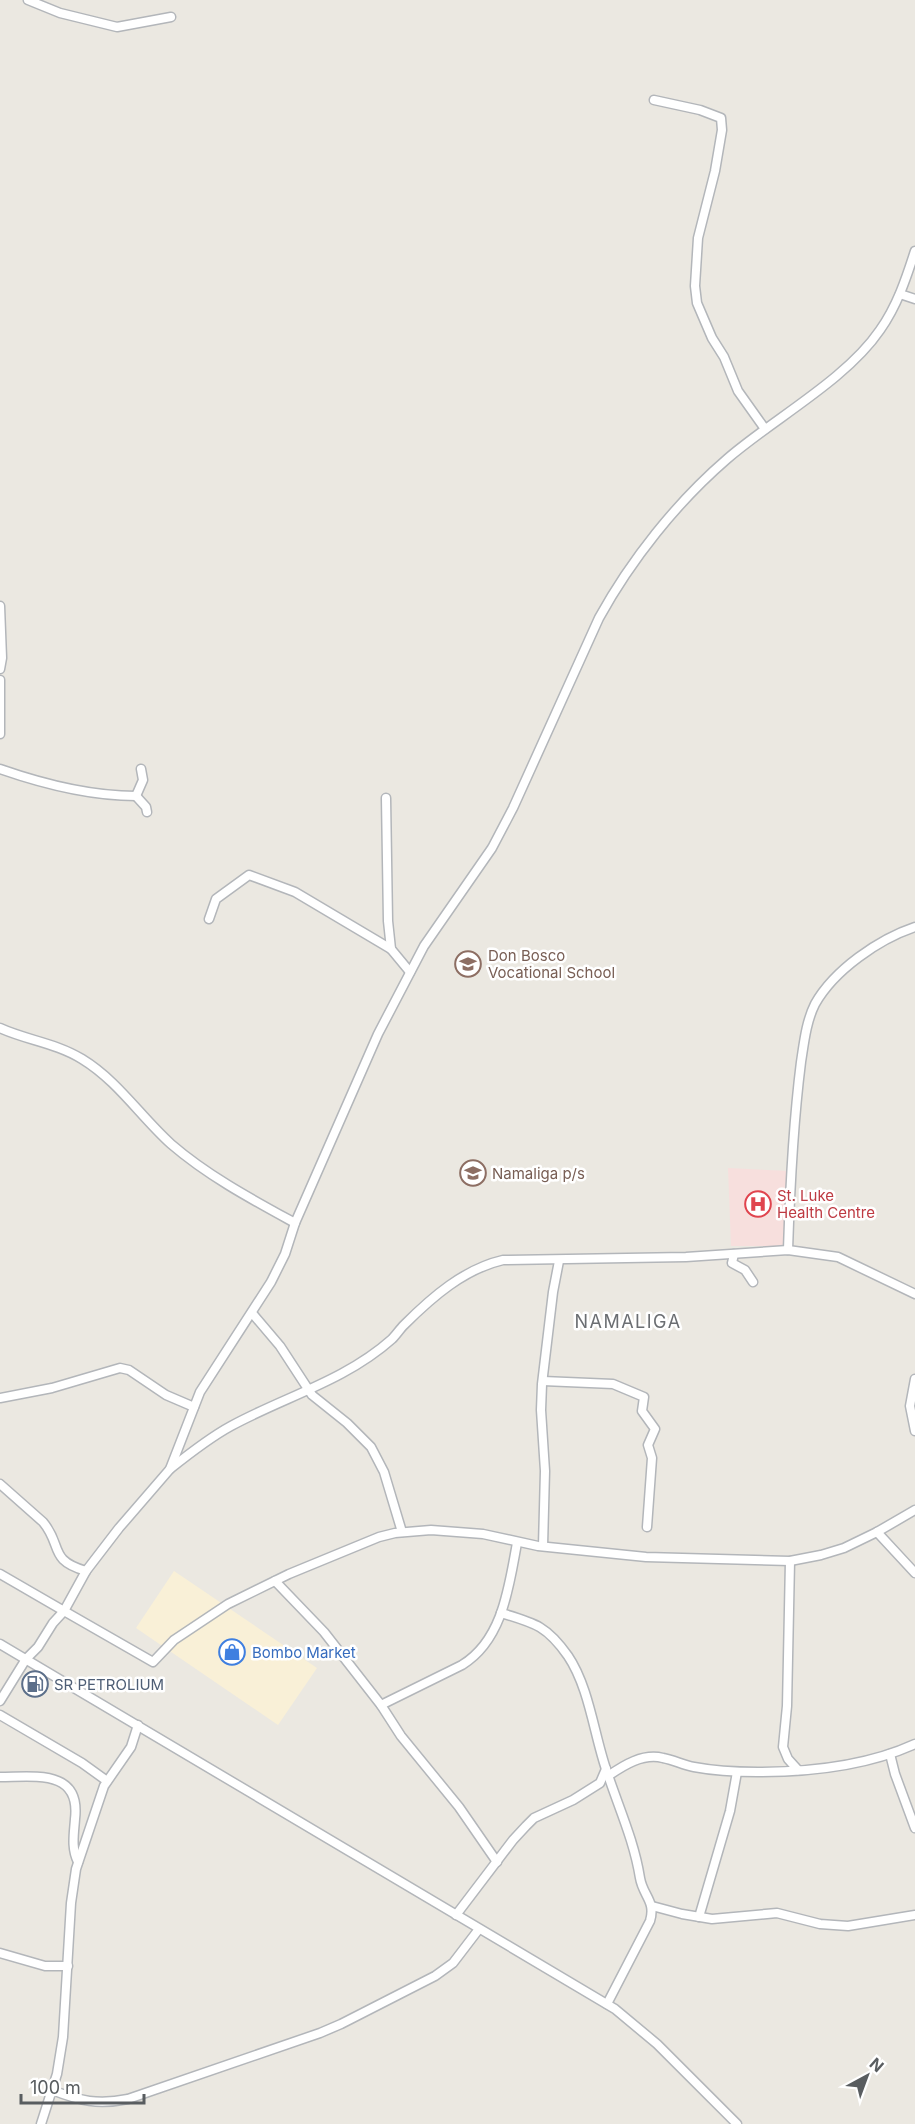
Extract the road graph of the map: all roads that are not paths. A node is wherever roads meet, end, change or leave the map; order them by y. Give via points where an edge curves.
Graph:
1 (28, 0) edge
2 (171, 17) dead end
3 (654, 100) dead end
4 (915, 251) edge
5 (900, 294) junction
6 (915, 299) edge
7 (765, 429) junction
8 (0, 606) edge
9 (1, 657) edge
10 (0, 669) edge
11 (0, 680) edge
12 (0, 734) edge
13 (0, 769) edge
14 (141, 770) dead end
15 (136, 796) junction
16 (386, 798) dead end
17 (147, 812) dead end
18 (209, 919) dead end
19 (915, 927) edge
20 (391, 949) junction
21 (410, 972) junction
22 (0, 1028) edge
23 (295, 1224) junction
24 (788, 1250) junction
25 (734, 1254) junction
26 (559, 1261) junction
27 (753, 1282) dead end
28 (915, 1294) edge
29 (252, 1313) junction
30 (915, 1379) edge
31 (543, 1381) junction
32 (309, 1391) junction
33 (0, 1398) edge
34 (194, 1407) junction
35 (915, 1431) edge
36 (170, 1469) junction
37 (0, 1484) edge
38 (915, 1510) edge
39 (647, 1527) dead end
40 (402, 1532) junction
41 (877, 1532) junction
42 (517, 1543) junction
43 (543, 1546) junction
44 (790, 1561) junction
45 (86, 1571) junction
46 (915, 1573) edge
47 (0, 1574) edge
48 (275, 1581) junction
49 (64, 1611) junction
50 (501, 1612) junction
51 (0, 1644) edge
52 (26, 1659) junction
53 (0, 1701) edge
54 (381, 1705) junction
55 (0, 1715) edge
56 (138, 1725) junction
57 (915, 1744) edge
58 (890, 1754) junction
59 (798, 1770) junction
60 (607, 1772) junction
61 (737, 1772) junction
62 (0, 1777) edge
63 (107, 1781) junction
64 (600, 1784) junction
65 (613, 1788) junction
66 (915, 1828) edge
67 (78, 1862) junction
68 (497, 1862) junction
69 (652, 1906) junction
70 (456, 1915) junction
71 (915, 1916) edge
72 (699, 1917) junction
73 (479, 1929) junction
74 (0, 1953) edge
75 (68, 1966) junction
76 (607, 2004) junction
77 (52, 2090) junction
78 (41, 2124) edge
79 (737, 2124) edge

1 - 2 street via 60,13 117,27
3 - 7 street via 721,118 722,130 698,238 697,303 738,391
4 - 5 street
5 - 6 street
5 - 7 street via 880,331 863,352
7 - 21 street via 694,491 615,590 497,838
8 - 9 street
9 - 10 street
11 - 12 street
13 - 15 street via 50,784
14 - 15 street via 143,780
15 - 17 street
16 - 20 street
18 - 20 street via 216,899 249,875 296,891
19 - 24 street via 881,942 831,981 810,1018 796,1099
20 - 21 street
21 - 23 street via 378,1034
22 - 23 street via 61,1048 95,1067 192,1161
23 - 29 street via 285,1254
24 - 25 street
24 - 28 street via 838,1257
25 - 26 street
25 - 27 street via 732,1263 745,1270
26 - 31 street
26 - 32 street via 503,1260 476,1268 427,1304 385,1344
29 - 32 street via 280,1346
29 - 34 street via 211,1373
30 - 35 street via 910,1406
31 - 39 street via 613,1384 644,1397 642,1411 655,1429 648,1445 652,1458
31 - 43 street
32 - 36 street via 231,1426
32 - 40 street via 371,1447 384,1472
33 - 34 street via 120,1368
34 - 36 street
36 - 45 street
37 - 45 street via 43,1522 67,1564
38 - 41 street
40 - 42 street via 483,1534
40 - 48 street via 379,1537
41 - 44 street via 828,1553
41 - 46 street
42 - 43 street
42 - 50 street
43 - 44 street via 646,1557
44 - 59 street via 783,1747
45 - 49 street
47 - 49 street
48 - 49 street via 209,1615 174,1640 153,1662
48 - 54 street via 324,1632
49 - 52 street
50 - 54 street via 489,1642 473,1659
50 - 60 street via 539,1625 568,1657 580,1680
51 - 52 street
52 - 53 street
52 - 56 street
54 - 68 street
55 - 63 street
56 - 63 street via 131,1747
56 - 70 street
57 - 58 street
58 - 59 street
58 - 66 street
59 - 61 street
60 - 61 street via 648,1756
60 - 64 street
60 - 65 street
61 - 72 street via 730,1811
62 - 67 street via 43,1778 67,1784 75,1800 74,1848
63 - 67 street
64 - 65 street
64 - 68 street via 534,1818
65 - 69 street via 634,1846 642,1888
67 - 75 street via 72,1893
68 - 70 street
69 - 72 street
69 - 76 street via 650,1921
70 - 73 street
71 - 72 street via 848,1926 820,1924 777,1913
73 - 76 street
73 - 77 street via 453,1963 435,1976 320,2033 128,2099 91,2102
74 - 75 street via 45,1966
75 - 77 street via 63,2037
76 - 79 street via 657,2044
77 - 78 street

